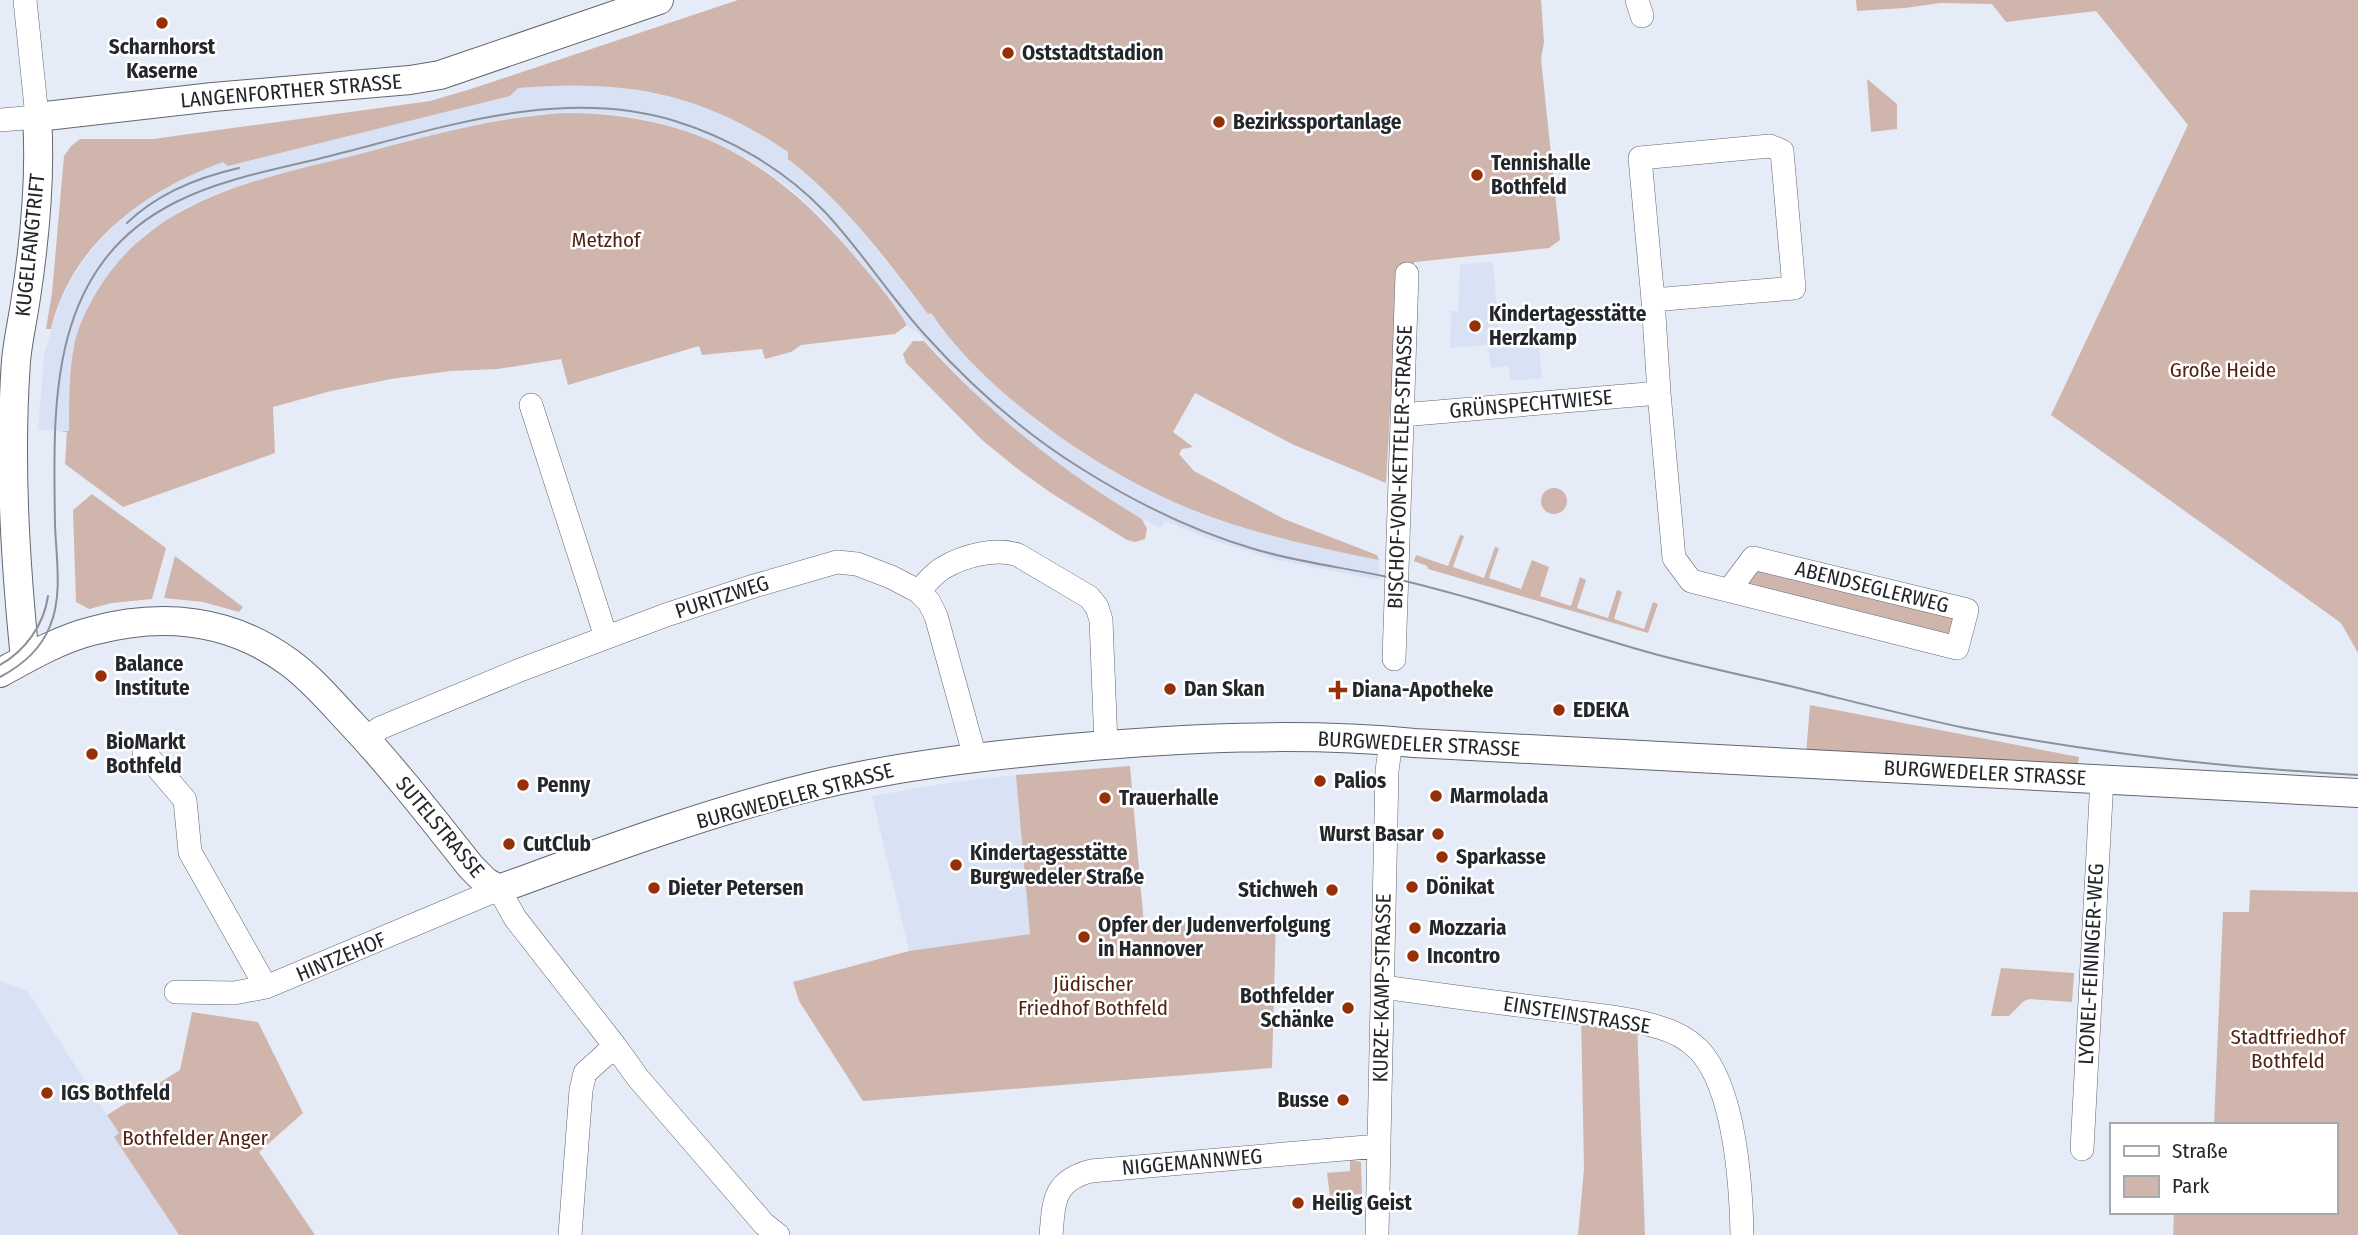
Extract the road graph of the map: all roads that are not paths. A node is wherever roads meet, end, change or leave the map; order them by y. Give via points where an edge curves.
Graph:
1 (25, 0) edge
2 (659, 0) edge
3 (37, 117) junction
4 (0, 120) edge
5 (1407, 274) dead end
6 (1653, 300) junction
7 (1659, 393) junction
8 (531, 405) dead end
9 (1402, 415) junction
10 (1730, 589) junction
11 (918, 591) junction
12 (606, 637) junction
13 (25, 659) junction
14 (1394, 659) dead end
15 (0, 673) edge
16 (366, 739) junction
17 (1391, 741) junction
18 (1105, 745) junction
19 (144, 752) dead end
20 (975, 757) junction
21 (2102, 779) junction
22 (2358, 793) edge
23 (499, 889) junction
24 (266, 987) junction
25 (1383, 987) junction
26 (176, 992) dead end
27 (615, 1046) junction
28 (1378, 1146) junction
29 (2082, 1149) dead end
30 (570, 1235) edge
31 (778, 1235) edge
32 (1051, 1235) edge
33 (1377, 1235) edge
34 (1742, 1235) edge

1 - 3 street, KUGELFANGTRIFT
2 - 3 main road, LANGENFORTHER STRASSE via 440,75
3 - 4 street
3 - 13 main road, KUGELFANGTRIFT via 37,193 18,340 12,457
5 - 9 street, BISCHOF-VON-KETTELER-STRASSE
6 - 6 street, ABENDSEGLERWEG via 1640,158 1770,146 1782,151 1794,288
6 - 7 street, ABENDSEGLERWEG
7 - 9 street, GRÜNSPECHTWIESE
7 - 10 street, ABENDSEGLERWEG via 1674,558 1691,581
8 - 12 street
9 - 14 street, BISCHOF-VON-KETTELER-STRASSE
10 - 10 street, ABENDSEGLERWEG via 1956,648 1967,610 1753,558
11 - 12 street, PURITZWEG via 857,564 837,562
11 - 18 street via 941,569 959,560 1006,551 1089,597 1101,620
11 - 20 street, PURITZWEG via 936,616
12 - 16 street, PURITZWEG via 380,728
13 - 15 main road, SUTELSTRASSE
13 - 16 main road, SUTELSTRASSE via 92,631 153,620 197,622 241,636 292,664
16 - 23 main road, SUTELSTRASSE via 471,867
17 - 18 main road, BURGWEDELER STRASSE via 1292,737
17 - 21 main road, BURGWEDELER STRASSE
17 - 25 street, KURZE-KAMP-STRASSE
18 - 20 main road, BURGWEDELER STRASSE
19 - 24 street via 185,800 190,852
20 - 23 main road, BURGWEDELER STRASSE via 810,787
21 - 22 main road, BURGWEDELER STRASSE
21 - 29 street, LYONEL-FEININGER-WEG
23 - 24 street, HINTZEHOF
23 - 27 street, SUTELSTRASSE via 515,918
24 - 26 street, HINTZEHOF via 234,993
25 - 28 street, KURZE-KAMP-STRASSE
25 - 34 street, EINSTEINSTRASSE via 1588,1014 1681,1035 1710,1065 1727,1107
27 - 30 street via 585,1073
27 - 31 street, SUTELSTRASSE
28 - 32 street, NIGGEMANNWEG via 1074,1175 1061,1186 1054,1203
28 - 33 street, KURZE-KAMP-STRASSE

